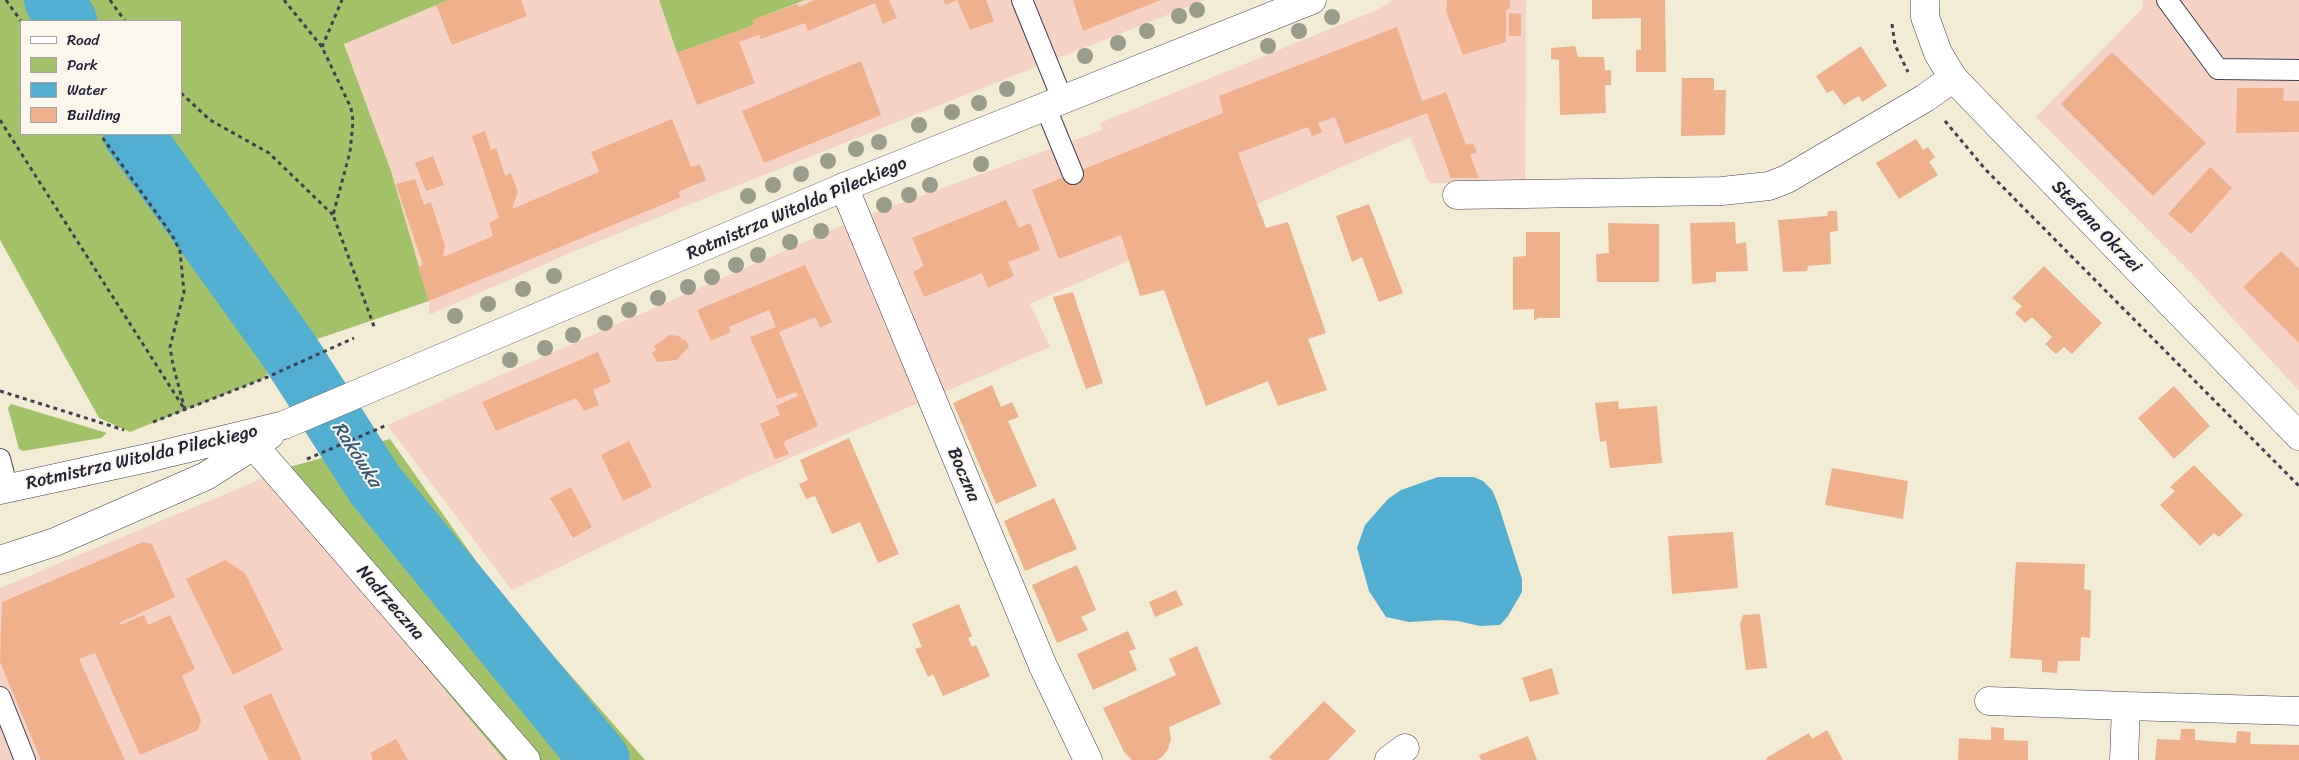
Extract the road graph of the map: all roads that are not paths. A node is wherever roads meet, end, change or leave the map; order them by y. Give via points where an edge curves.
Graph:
1 (1022, 0) edge
2 (1312, 0) edge
3 (1925, 0) edge
4 (2167, 0) edge
5 (2299, 70) edge
6 (1954, 78) junction
7 (1054, 105) junction
8 (1074, 174) dead end
9 (844, 187) junction
10 (1457, 195) dead end
11 (284, 425) junction
12 (2299, 436) edge
13 (255, 447) junction
14 (0, 459) edge
15 (4, 490) edge
16 (0, 560) edge
17 (0, 697) edge
18 (1989, 701) dead end
19 (2126, 706) junction
20 (2299, 711) edge
21 (25, 760) edge
22 (526, 760) edge
23 (1088, 760) edge
24 (2124, 760) edge

1 - 7 lane
2 - 7 street, Rotmistrza Witolda Pileckiego
3 - 6 street, Stefana Okrzei via 1925,17 1938,53
4 - 5 lane via 2218,69
6 - 10 street via 1925,98 1769,186 1722,192
6 - 12 street, Stefana Okrzei
7 - 8 lane
7 - 9 street, Rotmistrza Witolda Pileckiego
9 - 11 street, Rotmistrza Witolda Pileckiego
9 - 23 street, Boczna via 1043,666
11 - 13 street, Rotmistrza Witolda Pileckiego
11 - 15 street, Rotmistrza Witolda Pileckiego
13 - 16 street, Rotmistrza Witolda Pileckiego via 206,476 55,542
13 - 22 street, Nadrzeczna
14 - 15 lane
17 - 21 lane
18 - 19 street
19 - 20 street
19 - 24 street

